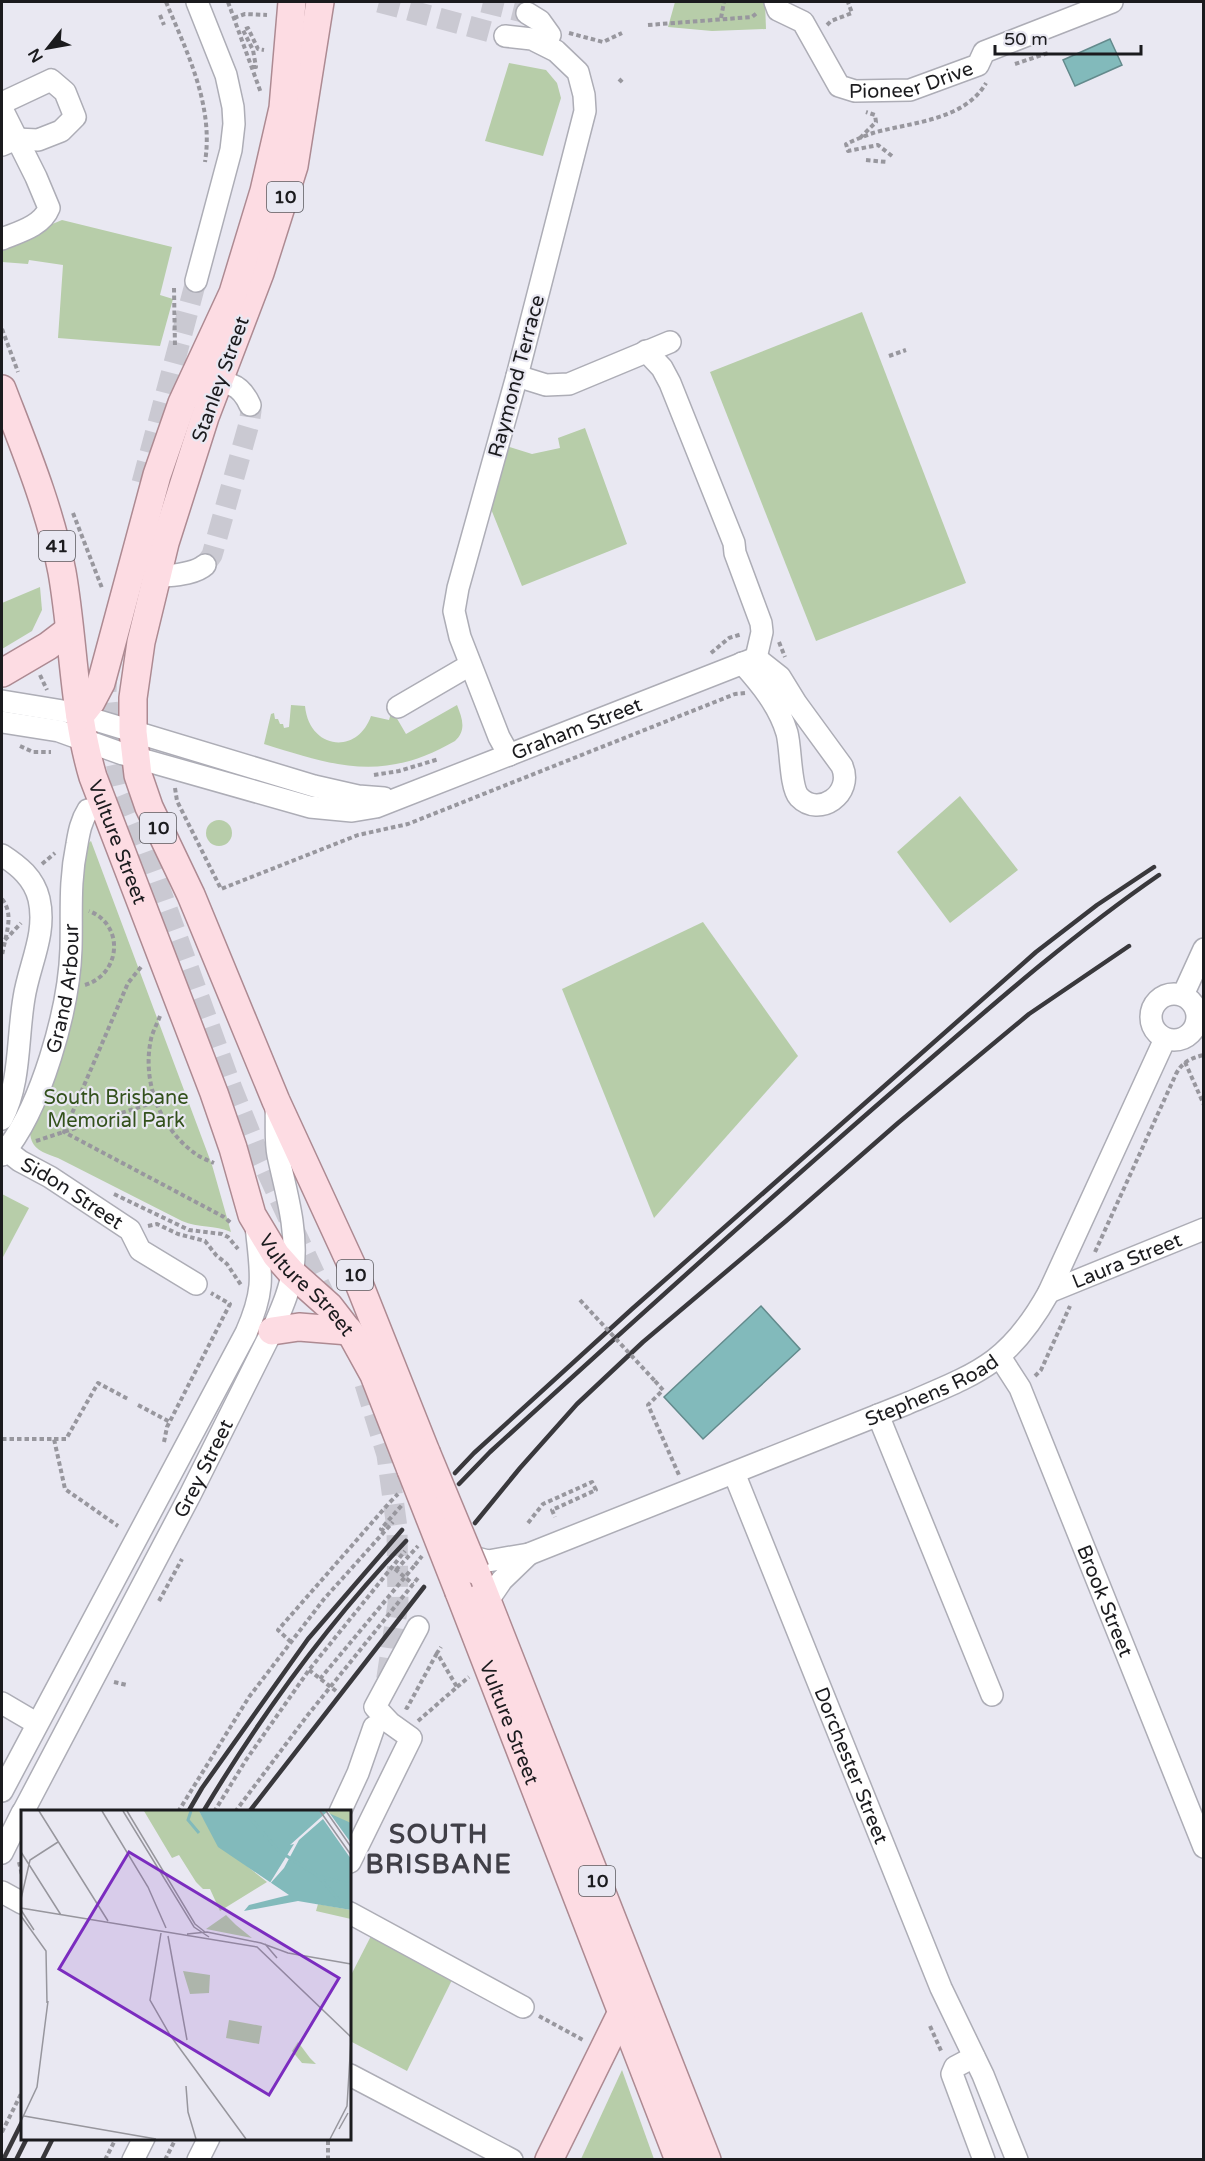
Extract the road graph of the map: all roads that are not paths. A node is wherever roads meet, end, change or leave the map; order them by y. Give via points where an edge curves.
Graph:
1 (197, 2) edge
2 (292, 2) edge
3 (320, 2) edge
4 (775, 2) edge
5 (1112, 2) edge
6 (527, 13) tunnel mouth
7 (557, 33) road end
8 (505, 36) tunnel mouth
9 (2, 102) edge
10 (2, 109) edge
11 (9, 142) edge
12 (2, 239) edge
13 (186, 283) tunnel mouth
14 (670, 342) dead end
15 (646, 351) junction
16 (517, 376) junction
17 (218, 384) junction
18 (2, 389) edge
19 (250, 405) dead end
20 (174, 426) junction
21 (205, 565) dead end
22 (157, 577) junction
23 (69, 630) junction
24 (749, 661) junction
25 (470, 665) junction
26 (2, 674) edge
27 (2, 701) edge
28 (398, 707) dead end
29 (2, 722) edge
30 (82, 727) junction
31 (134, 745) junction
32 (509, 755) junction
33 (88, 810) dead end
34 (2, 855) edge
35 (1203, 949) edge
36 (1184, 996) junction
37 (1165, 1039) junction
38 (1198, 1041) edge
39 (276, 1101) junction
40 (2, 1119) edge
41 (3, 1151) edge
42 (244, 1223) junction
43 (1203, 1229) edge
44 (292, 1273) junction
45 (196, 1284) road end
46 (1049, 1292) junction
47 (272, 1331) junction
48 (349, 1331) junction
49 (1000, 1357) junction
50 (878, 1415) junction
51 (419, 1461) junction
52 (734, 1473) junction
53 (529, 1554) junction
54 (475, 1562) junction
55 (488, 1602) junction
56 (418, 1627) dead end
57 (992, 1695) dead end
58 (2, 1703) edge
59 (36, 1723) junction
60 (374, 1727) dead end
61 (2, 1791) edge
62 (24, 1810) edge
63 (341, 1810) edge
64 (21, 1816) edge
65 (1203, 1847) edge
66 (2, 1853) edge
67 (351, 1860) edge
68 (2, 1892) edge
69 (21, 1902) edge
70 (351, 1914) edge
71 (528, 2009) road end
72 (622, 2012) junction
73 (974, 2057) junction
74 (351, 2076) edge
75 (143, 2140) edge
76 (208, 2140) edge
77 (133, 2160) edge
78 (198, 2160) edge
79 (512, 2160) edge
80 (549, 2160) edge
81 (679, 2160) edge
82 (707, 2160) edge
83 (984, 2160) edge
84 (1017, 2160) edge

1 - 13 street via 226,75 234,124 231,150
2 - 20 main road, Stanley Street / 10 via 283,108 261,202 233,293
3 - 17 main road, Stanley Street / 10 via 294,166 260,273
4 - 5 street, Pioneer Drive via 778,10 803,22 839,86 855,91 910,90 978,64 984,52
6 - 7 street
8 - 16 street, Raymond Terrace via 532,39 556,51 578,72 585,111
9 - 11 street via 51,80 65,92 75,117 61,131 38,140
10 - 11 street
11 - 12 street via 36,177 49,208 34,225
14 - 15 street
15 - 16 street via 563,385 546,385
15 - 24 street via 670,383 734,543 761,623 762,632
16 - 25 street, Raymond Terrace via 454,610
17 - 19 street via 237,387
17 - 20 street via 202,392 187,417
17 - 22 main road, Stanley Street / 10 via 191,458
18 - 23 main road, Vulture Street / 41 via 51,526
20 - 30 main road, Stanley Street / 10 via 101,683
21 - 22 street
22 - 31 main road, Stanley Street / 10 via 133,698
23 - 26 main road
23 - 30 main road, Vulture Street / 41
24 - 24 street via 780,677 842,766 844,784 832,801 813,804 799,796 786,730
24 - 32 street, Graham Street
25 - 28 street
25 - 32 street, Raymond Terrace
27 - 30 street via 53,709
29 - 30 street via 59,731
30 - 31 street, Graham Street
30 - 42 main road, Vulture Street / 10 via 93,777 214,1093
31 - 32 street, Graham Street via 358,796 397,799
31 - 39 main road, Vulture Street / 10 via 149,807 204,925
33 - 41 street, Grand Arbour via 82,819 70,884 71,948 53,1046 21,1130
34 - 40 street via 27,874 38,894 41,910 41,926 24,996 15,1082
35 - 36 street
36 - 37 street via 1167,995 1154,1005 1151,1020 1158,1035
36 - 38 street via 1196,1008
37 - 38 street
37 - 46 street, Stephens Road
39 - 44 street, Grey Street via 277,1153 289,1196 293,1230
39 - 51 main road, Vulture Street / 10 via 352,1266
41 - 45 street, Sidon Street via 130,1230 140,1250
42 - 44 main road, Vulture Street / 10
42 - 59 street, Grey Street via 261,1264 258,1304
43 - 46 street, Laura Street
44 - 47 street, Grey Street
44 - 48 main road, Vulture Street / 10 via 329,1306
46 - 49 street, Stephens Road via 1027,1329
47 - 48 main road via 299,1326
47 - 62 street, Grey Street
48 - 51 main road, Vulture Street / 10
49 - 50 street, Stephens Road via 965,1379
49 - 65 street, Brook Street via 1020,1388
50 - 52 street, Stephens Road
50 - 57 street
51 - 54 main road, Vulture Street / 10, bridge
51 - 72 main road, Vulture Street / 10, bridge via 459,1592
52 - 53 street, Stephens Road
52 - 73 street, Dorchester Street via 941,1988
53 - 54 street, Stephens Road
53 - 55 street, Stephens Road via 502,1580
54 - 55 main road, Vulture Street / 10
55 - 82 main road, Vulture Street / 10
56 - 67 street via 375,1707 390,1723 414,1730
58 - 59 street
59 - 61 street, Grey Street
60 - 63 street
64 - 66 street, Grey Street
68 - 69 street
70 - 71 street
72 - 80 main road
72 - 81 main road, Vulture Street / 10
73 - 83 street via 955,2067 952,2074
73 - 84 street, Dorchester Street
74 - 79 street
75 - 77 street
76 - 78 street

